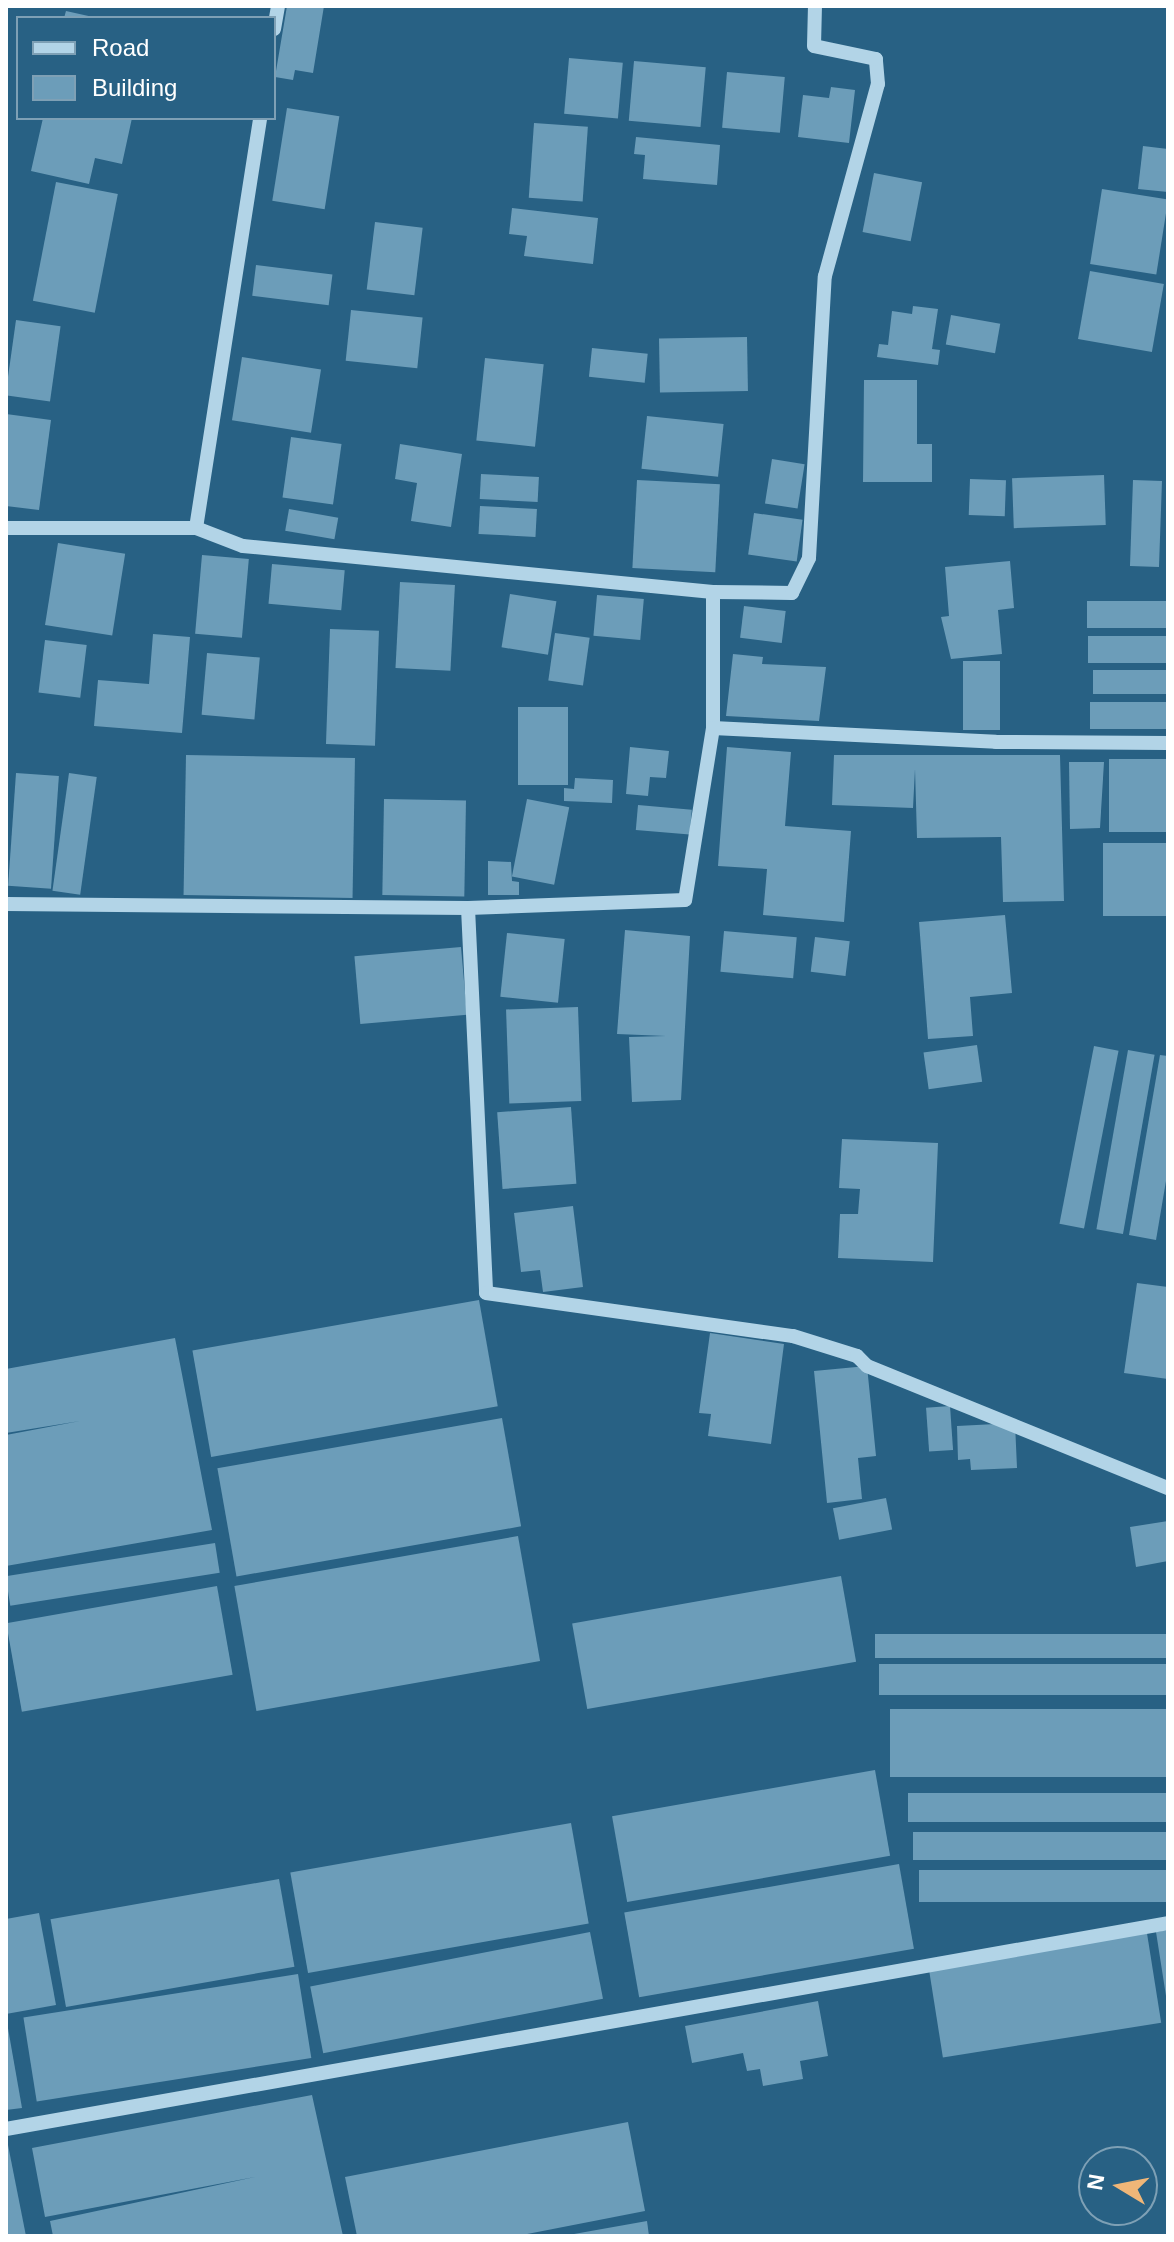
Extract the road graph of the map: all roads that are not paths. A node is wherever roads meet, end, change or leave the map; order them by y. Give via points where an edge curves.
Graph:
1 (815, 6) edge
2 (260, 120) edge
3 (6, 528) edge
4 (196, 528) junction
5 (713, 592) junction
6 (713, 728) junction
7 (1168, 743) edge
8 (6, 904) edge
9 (468, 908) junction
10 (1168, 1488) edge
11 (1168, 1923) edge
12 (6, 2129) edge

1 - 5 street via 814,46 876,59 878,84 825,276 809,558 792,593
2 - 4 street
3 - 4 street
4 - 5 street via 243,546
5 - 6 street
6 - 7 street via 996,742
6 - 9 street via 685,900
8 - 9 street
9 - 10 street via 486,1293 793,1336 857,1356 867,1366
11 - 12 street

